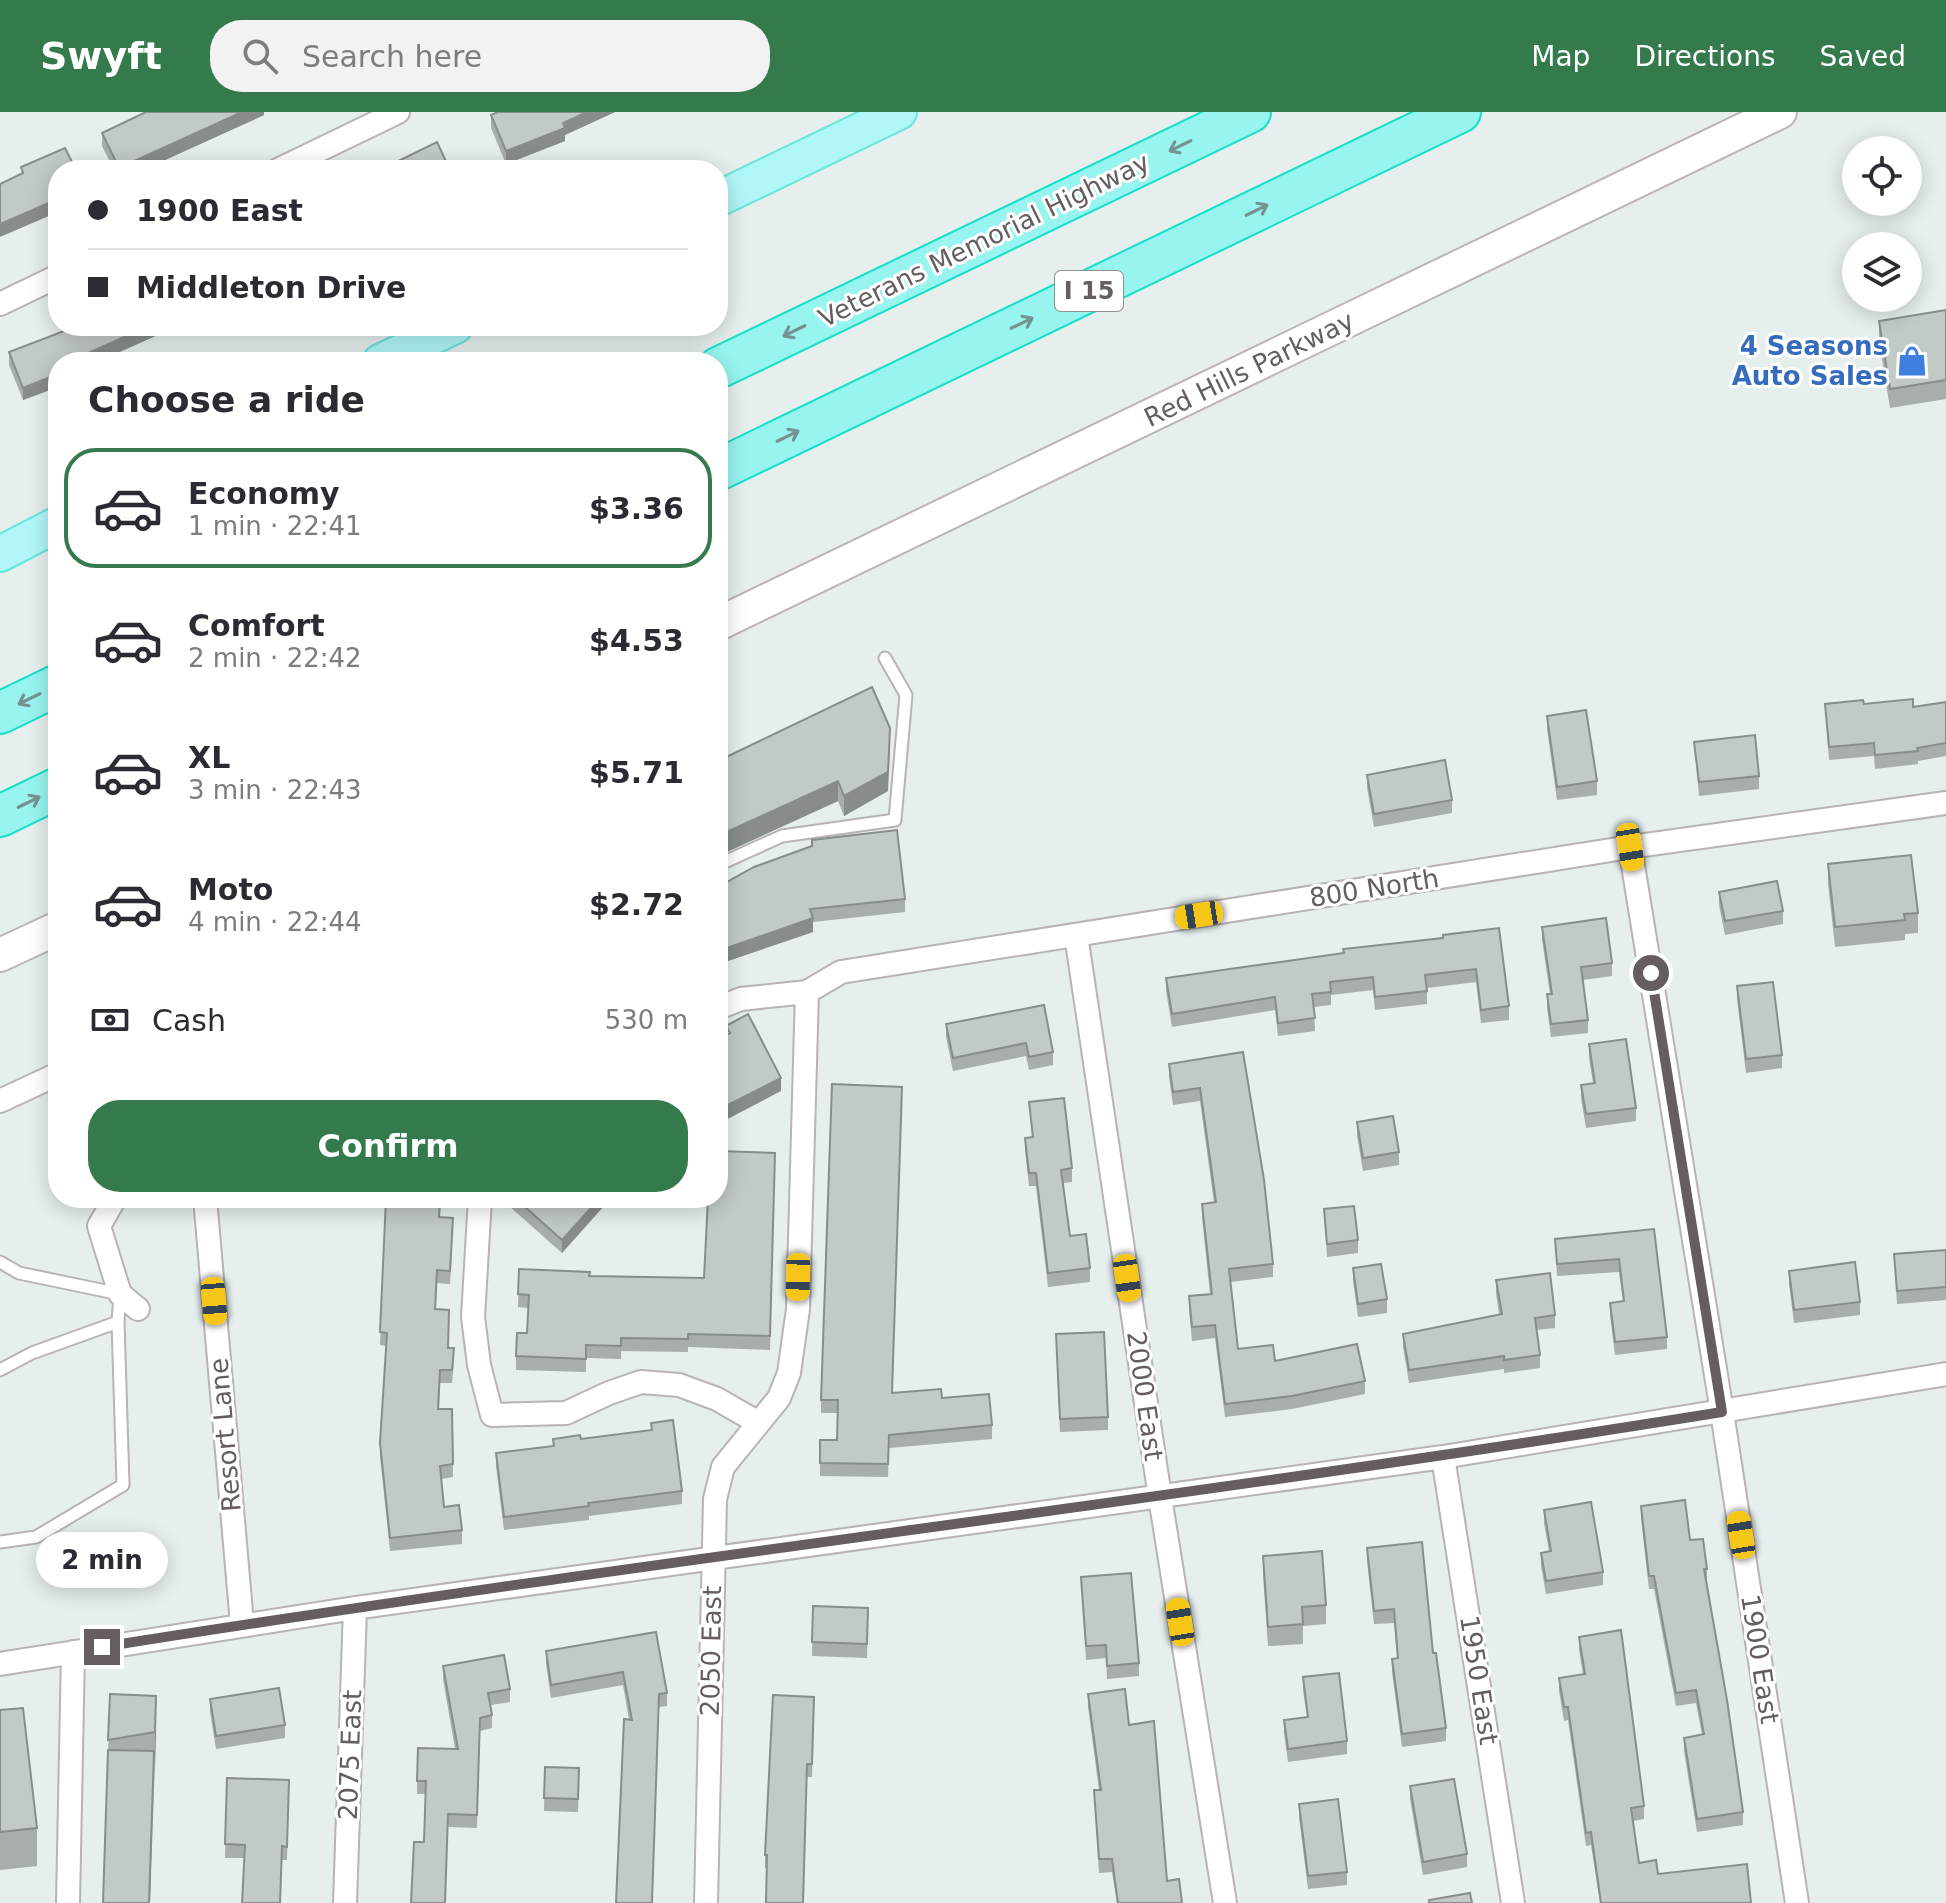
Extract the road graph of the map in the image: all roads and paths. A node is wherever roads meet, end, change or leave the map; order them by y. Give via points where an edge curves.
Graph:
1 (398, 112) edge
2 (899, 112) edge
3 (1250, 112) edge
4 (1460, 112) edge
5 (1780, 112) edge
6 (299, 160) edge
7 (728, 194) edge
8 (48, 281) edge
9 (0, 304) edge
10 (434, 336) edge
11 (401, 352) edge
12 (728, 363) edge
13 (728, 465) edge
14 (48, 529) edge
15 (0, 554) edge
16 (728, 619) edge
17 (885, 658) dead end
18 (48, 690) edge
19 (0, 713) edge
20 (48, 793) edge
21 (1946, 803) edge
22 (0, 816) edge
23 (1630, 847) junction
24 (728, 860) edge
25 (48, 933) edge
26 (1076, 935) junction
27 (0, 955) edge
28 (807, 992) junction
29 (728, 1004) edge
30 (48, 1079) edge
31 (0, 1101) edge
32 (109, 1208) edge
33 (206, 1208) edge
34 (479, 1208) edge
35 (0, 1262) edge
36 (120, 1294) junction
37 (138, 1309) dead end
38 (118, 1322) junction
39 (0, 1370) edge
40 (1946, 1374) edge
41 (1722, 1412) junction
42 (757, 1422) junction
43 (1443, 1457) junction
44 (1160, 1497) junction
45 (0, 1542) edge
46 (713, 1557) junction
47 (355, 1608) junction
48 (242, 1624) junction
49 (73, 1652) junction
50 (0, 1664) edge
51 (68, 1903) edge
52 (345, 1903) edge
53 (706, 1903) edge
54 (1225, 1903) edge
55 (1513, 1903) edge
56 (1797, 1903) edge

1 - 6 street
2 - 7 main road
3 -> 12 highway, Veterans Memorial Highway
13 -> 4 highway, I 15
5 - 16 main road, Red Hills Parkway
8 - 9 street
10 - 11 main road
14 - 15 main road
17 - 24 lane via 906,695 895,820 782,836
18 -> 19 highway
22 -> 20 highway
21 - 23 street, 800 North
23 - 26 street, 800 North
23 - 41 street, 1900 East
25 - 27 main road
26 - 28 street, 800 North via 841,972
26 - 44 street, 2000 East
28 - 29 street
28 - 42 street, 2050 East via 798,1309 789,1373 779,1398
30 - 31 street
32 - 36 street via 99,1226
33 - 48 street, Resort Lane
34 - 42 street via 473,1317 492,1415 566,1413 641,1382 679,1385
35 - 36 lane via 19,1273
36 - 37 street
36 - 38 lane
38 - 39 lane
38 - 45 lane via 123,1485 36,1537
40 - 41 street
41 - 43 street
41 - 56 street, 1900 East
42 - 46 street, 2050 East via 723,1467 715,1499
43 - 44 street
43 - 55 street, 1950 East
44 - 46 street
44 - 54 street, 2000 East
46 - 47 street
46 - 53 street, 2050 East
47 - 48 street
47 - 52 street, 2075 East
48 - 49 street
49 - 50 street
49 - 51 street

